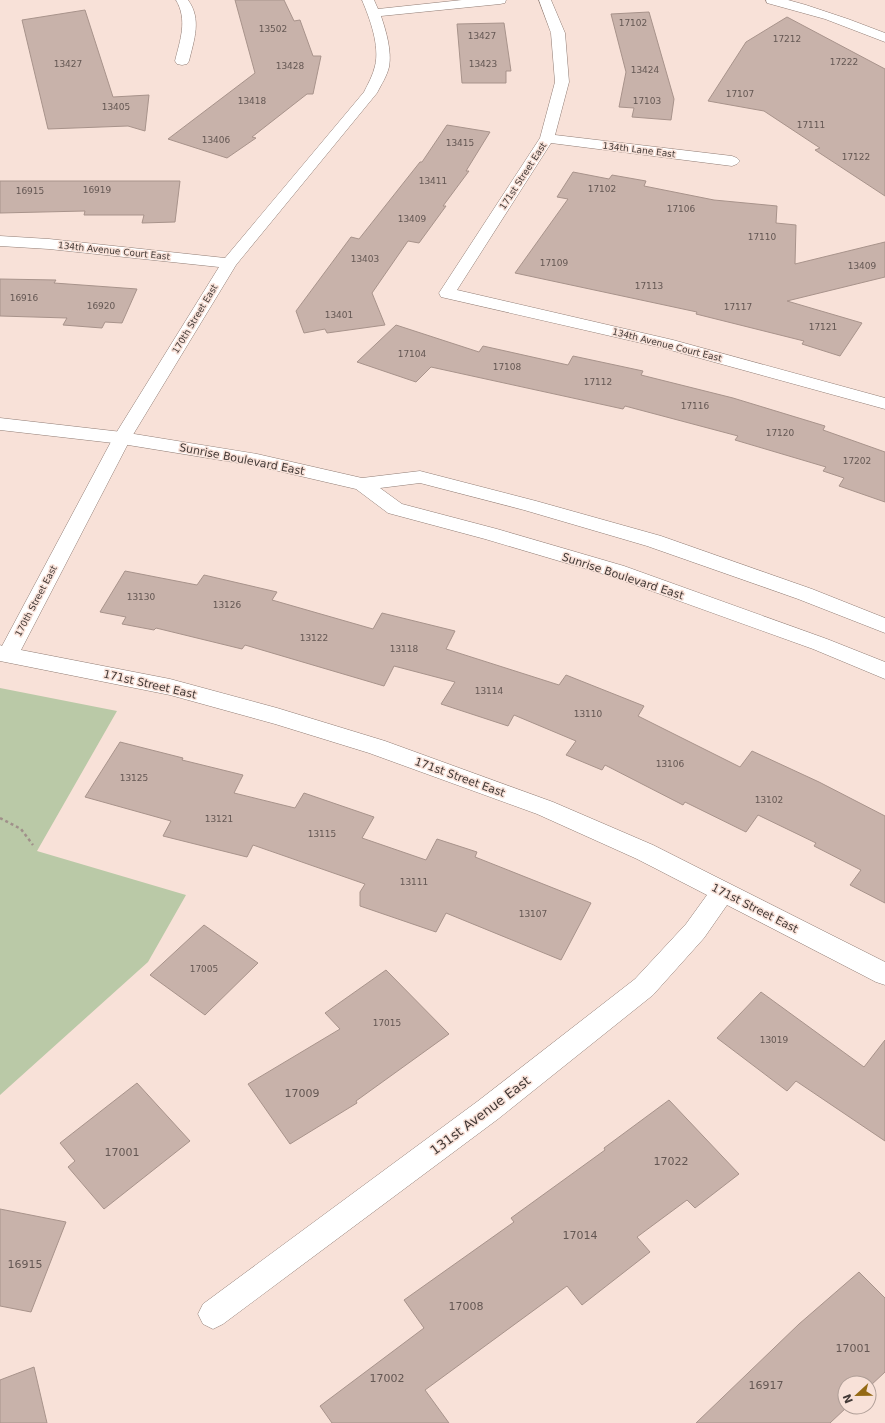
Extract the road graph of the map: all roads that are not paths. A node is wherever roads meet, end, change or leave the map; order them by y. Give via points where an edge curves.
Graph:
1 (182, 0) edge
2 (500, 0) edge
3 (545, 0) edge
4 (772, 0) edge
5 (371, 6) edge
6 (885, 38) edge
7 (182, 61) dead end
8 (547, 138) junction
9 (732, 161) dead end
10 (0, 241) edge
11 (229, 263) junction
12 (447, 293) joint
13 (885, 404) edge
14 (0, 424) edge
15 (122, 438) junction
16 (362, 484) junction
17 (885, 626) edge
18 (4, 654) edge
19 (885, 671) edge
20 (723, 892) junction
21 (885, 974) edge
22 (213, 1314) dead end

1 - 7 street via 187,5 191,20
2 - 5 street
3 - 8 street, 171st Street East via 558,33 562,82
4 - 6 street via 801,6 846,21
5 - 11 street, 170th Street East via 380,38 382,66 370,93
8 - 9 street, 134th Lane East
8 - 12 street, 171st Street East
10 - 11 street, 134th Avenue Court East
11 - 15 street, 170th Street East
12 - 13 street, 134th Avenue Court East via 667,344
14 - 15 street, Sunrise Boulevard East
15 - 16 street, Sunrise Boulevard East via 257,460
15 - 18 street, 170th Street East via 79,521
16 - 17 street, Sunrise Boulevard East via 420,477 528,505 654,541 805,594
16 - 19 street, Sunrise Boulevard East via 395,509 617,571 820,644
18 - 20 street, 171st Street East via 170,687 377,747 545,808 645,852
20 - 21 street, 171st Street East
20 - 22 street, 131st Avenue East via 694,931 644,987 488,1110

